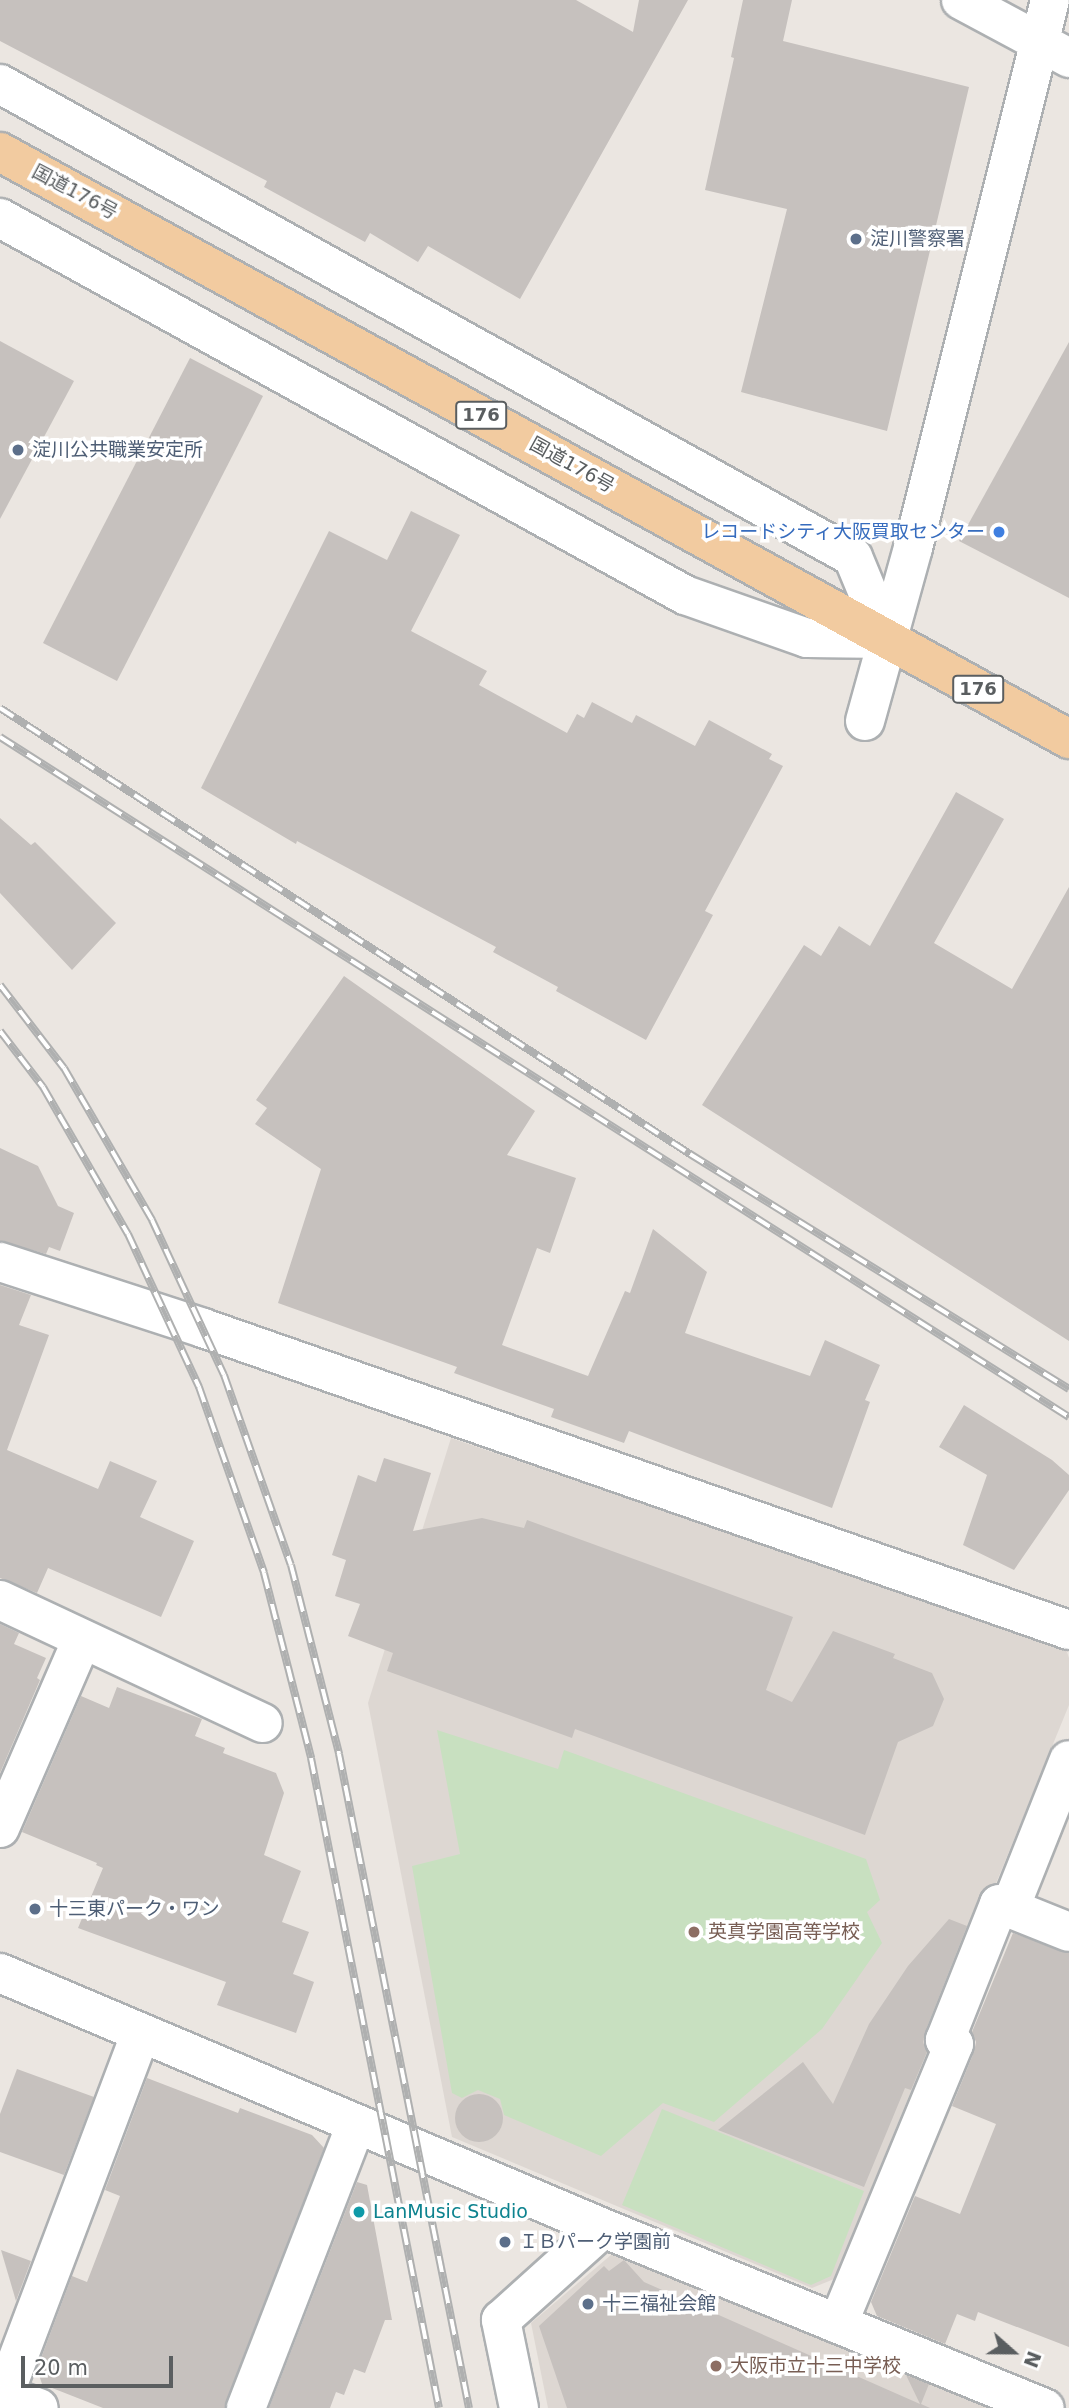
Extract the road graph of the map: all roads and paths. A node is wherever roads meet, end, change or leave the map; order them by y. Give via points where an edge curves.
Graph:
1 (961, 0) edge
2 (1050, 0) edge
3 (1054, 50) edge
4 (0, 84) edge
5 (0, 152) edge
6 (0, 218) edge
7 (887, 639) junction
8 (865, 721) dead end
9 (1069, 739) edge
10 (0, 1262) edge
11 (0, 1600) edge
12 (1069, 1630) edge
13 (82, 1639) junction
14 (263, 1723) dead end
15 (1069, 1760) edge
16 (0, 1828) edge
17 (1010, 1908) junction
18 (1069, 1932) edge
19 (0, 1973) edge
20 (141, 2033) junction
21 (356, 2124) junction
22 (603, 2228) junction
23 (838, 2324) junction
24 (2, 2394) edge
25 (39, 2408) edge
26 (246, 2408) edge
27 (519, 2408) edge
28 (1045, 2408) edge

1 - 3 street
2 - 3 street
3 - 7 street
4 - 7 street via 853,557
5 - 7 highway, 国道176号 / 176
6 - 7 street via 685,595 807,638
7 - 8 street
7 - 9 highway, 国道176号 / 176
10 - 12 street via 203,1328
11 - 13 street
13 - 14 street
13 - 16 street
15 - 17 street
17 - 18 street
17 - 23 street via 999,1904 945,2040 954,2043
19 - 20 street
20 - 21 street
20 - 24 street
21 - 22 street
21 - 26 street
22 - 23 street
22 - 27 street via 501,2320
23 - 28 street
24 - 25 street

